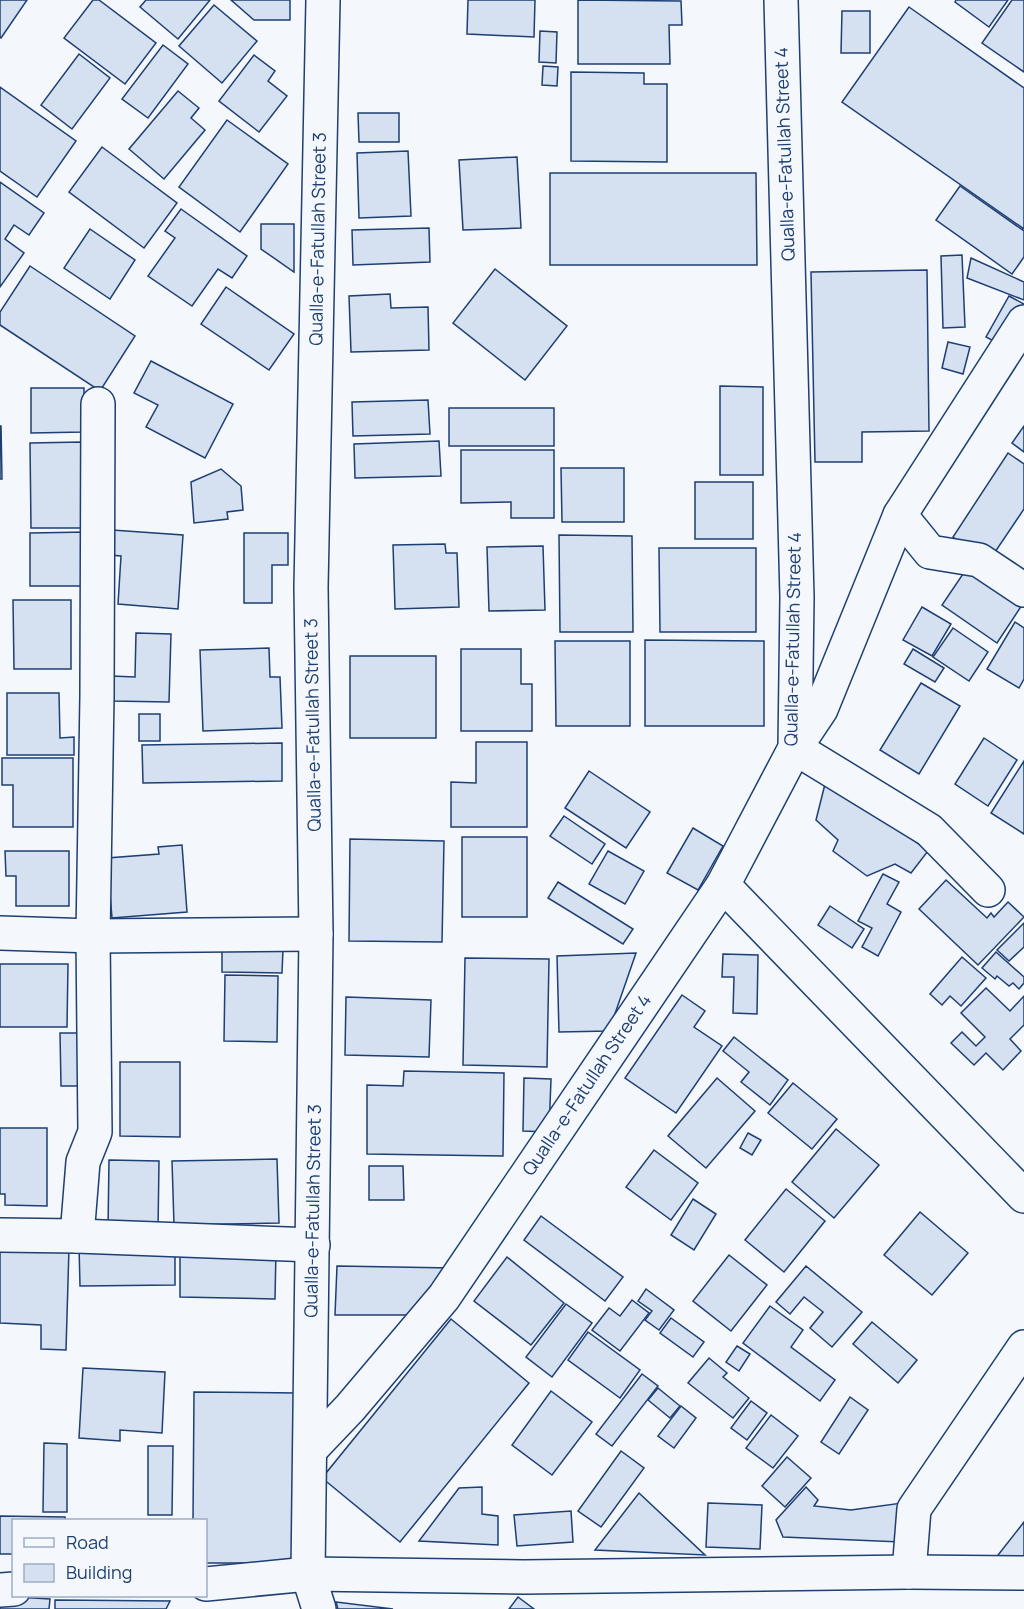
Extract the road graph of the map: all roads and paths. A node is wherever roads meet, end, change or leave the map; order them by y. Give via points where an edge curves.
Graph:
1 (324, 0) edge
2 (781, 0) edge
3 (1024, 322) edge
4 (98, 404) dead end
5 (900, 515) junction
6 (1024, 590) edge
7 (795, 748) junction
8 (723, 885) junction
9 (988, 890) dead end
10 (0, 933) edge
11 (316, 934) junction
12 (93, 936) junction
13 (1024, 1196) edge
14 (0, 1235) edge
15 (77, 1236) junction
16 (313, 1245) junction
17 (1024, 1347) edge
18 (310, 1450) junction
19 (909, 1572) junction
20 (308, 1574) junction
21 (1024, 1574) edge
22 (215, 1583) edge
23 (207, 1596) edge
24 (319, 1609) edge

1 - 11 street, Qualla-e-Fatullah Street 3 via 311,587
2 - 7 street, Qualla-e-Fatullah Street 4 via 797,597
3 - 5 street
4 - 12 street
5 - 6 street via 930,552 979,560
5 - 7 street via 821,709
7 - 8 street, Qualla-e-Fatullah Street 4
7 - 9 street via 929,830
8 - 13 street
8 - 18 street, Qualla-e-Fatullah Street 4 via 444,1297
10 - 12 street
11 - 12 street
11 - 16 street, Qualla-e-Fatullah Street 3
12 - 15 street via 95,1132 83,1162
14 - 15 street
15 - 16 street
16 - 18 street, Qualla-e-Fatullah Street 3
17 - 19 street via 914,1509
18 - 20 street, Qualla-e-Fatullah Street 3
19 - 20 street
19 - 21 street
20 - 22 street
20 - 24 street, Qualla-e-Fatullah Street 3
22 - 23 street

